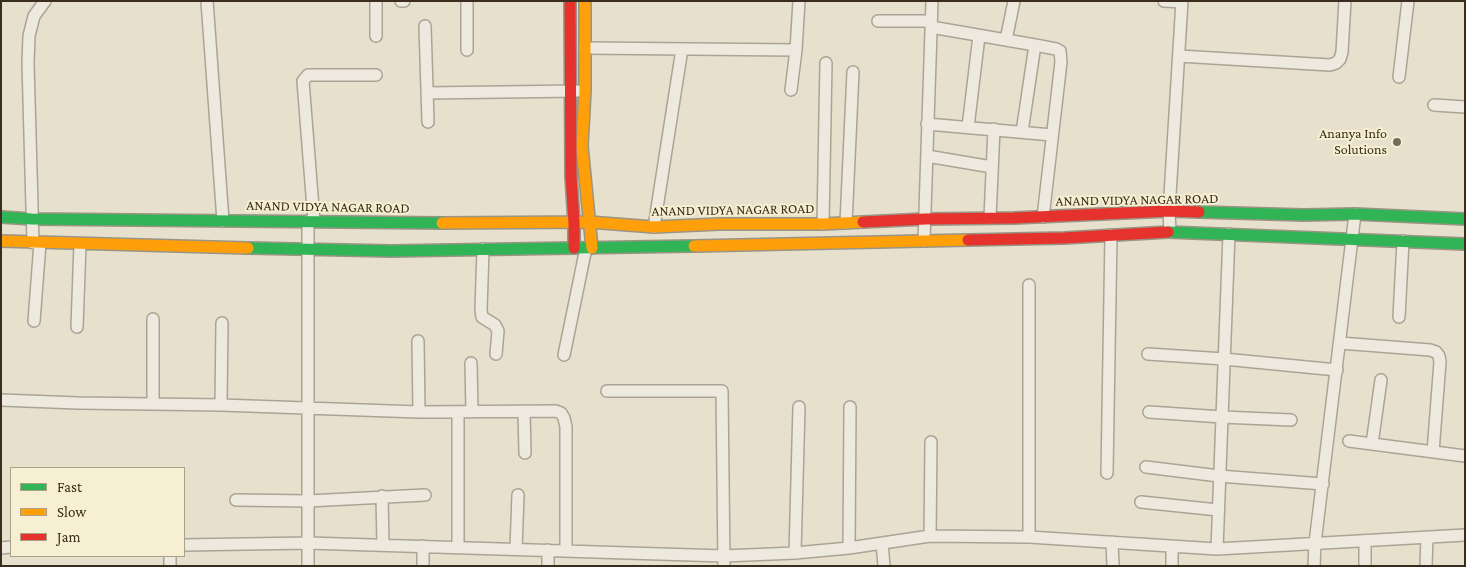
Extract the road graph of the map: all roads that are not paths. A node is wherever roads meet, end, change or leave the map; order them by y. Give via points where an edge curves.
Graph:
1 (45, 1) edge
2 (208, 1) edge
3 (376, 1) edge
4 (467, 1) edge
5 (570, 1) edge
6 (585, 1) edge
7 (799, 1) edge
8 (932, 1) edge
9 (1014, 1) edge
10 (1164, 1) edge
11 (1345, 1) edge
12 (1408, 1) edge
13 (1182, 2) edge
14 (878, 21) dead end
15 (931, 24) junction
16 (425, 26) dead end
17 (376, 36) dead end
18 (980, 36) junction
19 (1006, 40) junction
20 (1035, 45) junction
21 (585, 48) junction
22 (682, 49) junction
23 (467, 50) dead end
24 (796, 50) junction
25 (1179, 56) junction
26 (826, 63) dead end
27 (853, 72) dead end
28 (376, 75) dead end
29 (1399, 77) dead end
30 (791, 90) dead end
31 (585, 91) junction
32 (570, 92) junction
33 (427, 93) junction
34 (1434, 105) dead end
35 (1465, 107) edge
36 (428, 122) dead end
37 (927, 124) junction
38 (968, 127) junction
39 (994, 130) junction
40 (1022, 132) junction
41 (1052, 135) junction
42 (927, 156) junction
43 (992, 166) junction
44 (1169, 211) junction
45 (1355, 214) junction
46 (1, 217) edge
47 (1042, 217) junction
48 (990, 218) junction
49 (32, 219) junction
50 (926, 219) junction
51 (1465, 219) edge
52 (223, 221) junction
53 (311, 221) junction
54 (589, 222) junction
55 (574, 223) junction
56 (846, 223) junction
57 (823, 224) junction
58 (654, 227) junction
59 (1170, 232) junction
60 (1228, 234) junction
61 (1111, 235) junction
62 (1352, 239) junction
63 (1, 241) edge
64 (924, 241) junction
65 (1403, 241) junction
66 (36, 243) junction
67 (80, 244) junction
68 (1465, 244) edge
69 (574, 248) junction
70 (589, 248) junction
71 (483, 249) junction
72 (308, 250) junction
73 (1029, 285) dead end
74 (1399, 317) dead end
75 (152, 319) dead end
76 (34, 321) dead end
77 (222, 323) dead end
78 (77, 327) dead end
79 (418, 341) dead end
80 (1340, 343) junction
81 (496, 354) dead end
82 (1148, 354) dead end
83 (564, 355) dead end
84 (1224, 359) junction
85 (471, 363) dead end
86 (1336, 370) junction
87 (1381, 380) dead end
88 (607, 390) dead end
89 (1, 400) edge
90 (153, 404) junction
91 (220, 404) junction
92 (308, 407) junction
93 (799, 407) dead end
94 (850, 407) dead end
95 (524, 411) junction
96 (419, 412) junction
97 (458, 412) junction
98 (472, 412) junction
99 (1149, 412) dead end
100 (1222, 417) junction
101 (1291, 420) dead end
102 (1349, 441) dead end
103 (931, 442) dead end
104 (1372, 444) junction
105 (1434, 452) junction
106 (525, 453) dead end
107 (1465, 456) edge
108 (1146, 467) dead end
109 (1107, 473) dead end
110 (1219, 476) junction
111 (1323, 484) junction
112 (424, 495) dead end
113 (518, 495) dead end
114 (382, 496) junction
115 (236, 500) dead end
116 (308, 501) junction
117 (1141, 502) dead end
118 (1218, 510) junction
119 (1465, 535) edge
120 (930, 536) junction
121 (1029, 537) junction
122 (1427, 537) junction
123 (1365, 540) junction
124 (1112, 542) junction
125 (308, 543) junction
126 (882, 543) junction
127 (1315, 543) junction
128 (185, 545) edge
129 (383, 545) junction
130 (422, 546) junction
131 (1172, 546) junction
132 (458, 547) junction
133 (849, 548) junction
134 (516, 549) junction
135 (1216, 549) junction
136 (548, 550) junction
137 (566, 551) junction
138 (795, 553) junction
139 (724, 561) edge
140 (308, 566) edge
141 (423, 566) edge
142 (548, 566) edge
143 (884, 566) edge
144 (1113, 566) edge
145 (1172, 566) edge
146 (1314, 566) edge
147 (1365, 566) edge
148 (1426, 566) edge

1 - 49 street via 34,16 29,36
2 - 52 street
3 - 17 street
4 - 23 street
5 - 32 main road
6 - 21 main road
7 - 24 street
8 - 15 street
9 - 19 street
10 - 13 street
11 - 25 street via 1342,52 1340,59 1330,65
12 - 29 street
13 - 25 street
14 - 15 street
15 - 18 street
15 - 37 street
16 - 33 street
18 - 19 street
18 - 38 street
19 - 20 street
20 - 40 street
20 - 41 street via 1056,49 1061,56
21 - 22 street
21 - 31 main road
22 - 24 street
22 - 58 street
24 - 30 street
25 - 44 street
26 - 57 street
27 - 56 street
28 - 53 street via 308,75 303,81
31 - 32 street
31 - 54 main road via 582,146
32 - 33 street
32 - 55 main road
33 - 36 street
34 - 35 street
37 - 38 street
37 - 42 street
38 - 39 street
39 - 40 street
39 - 43 street
40 - 41 street
41 - 47 street
42 - 43 street
42 - 50 street
43 - 48 street
44 - 45 main road, ANAND VIDYA NAGAR ROAD
44 - 47 main road, ANAND VIDYA NAGAR ROAD
44 - 59 street
45 - 51 main road, ANAND VIDYA NAGAR ROAD
45 - 62 street
46 - 49 main road, ANAND VIDYA NAGAR ROAD
47 - 48 main road, ANAND VIDYA NAGAR ROAD
48 - 50 main road, ANAND VIDYA NAGAR ROAD
49 - 52 main road, ANAND VIDYA NAGAR ROAD
49 - 66 street
50 - 56 main road, ANAND VIDYA NAGAR ROAD
50 - 64 street
52 - 53 main road, ANAND VIDYA NAGAR ROAD
53 - 55 main road, ANAND VIDYA NAGAR ROAD
53 - 72 street
54 - 55 main road, ANAND VIDYA NAGAR ROAD
54 - 58 main road, ANAND VIDYA NAGAR ROAD
54 - 70 main road
55 - 69 main road
56 - 57 main road, ANAND VIDYA NAGAR ROAD
57 - 58 main road, ANAND VIDYA NAGAR ROAD
59 - 60 main road
59 - 61 main road
60 - 62 main road
60 - 84 street
61 - 64 main road
61 - 109 street
62 - 65 main road
62 - 80 street
63 - 66 main road
64 - 70 main road
65 - 68 main road
65 - 74 street
66 - 67 main road
66 - 76 street
67 - 72 main road
67 - 78 street
69 - 70 main road
69 - 71 main road
70 - 83 street
71 - 72 main road
71 - 81 street via 481,310 482,317 495,325 498,331
72 - 92 street
73 - 121 street
75 - 90 street
77 - 91 street
79 - 96 street
80 - 86 street
80 - 105 street via 1436,352 1440,362
82 - 84 street
84 - 86 street
84 - 100 street
85 - 98 street
86 - 111 street
87 - 104 street
88 - 139 street via 722,391
89 - 90 street
90 - 91 street
91 - 92 street
92 - 96 street
92 - 116 street
93 - 138 street
94 - 133 street
95 - 98 street
95 - 106 street
95 - 137 street via 556,411 564,418
96 - 97 street
97 - 98 street
97 - 132 street
99 - 100 street
100 - 101 street
100 - 110 street
102 - 104 street
103 - 120 street
104 - 105 street
105 - 107 street
108 - 110 street
110 - 111 street
110 - 118 street
111 - 127 street
112 - 114 street
113 - 134 street
114 - 116 street
114 - 129 street
115 - 116 street
116 - 125 street
117 - 118 street
118 - 135 street
119 - 122 street
120 - 121 street
120 - 126 street
121 - 124 street
122 - 123 street
122 - 148 street
123 - 127 street
123 - 147 street
124 - 131 street
124 - 144 street
125 - 128 street
125 - 129 street
125 - 140 street
126 - 133 street
126 - 143 street
127 - 135 street
127 - 146 street
129 - 130 street
130 - 132 street
130 - 141 street
131 - 135 street
131 - 145 street
132 - 134 street
133 - 138 street
134 - 136 street
136 - 137 street
136 - 142 street
137 - 139 street
138 - 139 street

